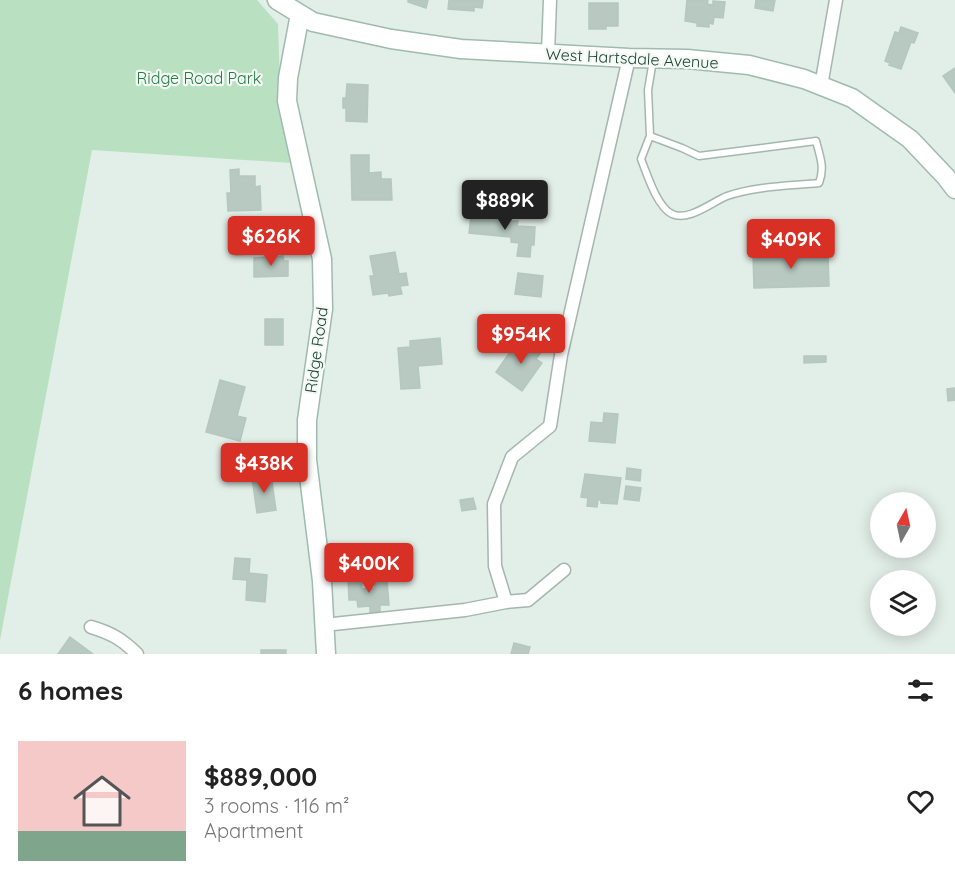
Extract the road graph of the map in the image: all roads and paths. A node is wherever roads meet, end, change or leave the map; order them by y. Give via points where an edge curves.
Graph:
1 (277, 0) edge
2 (550, 0) edge
3 (836, 0) edge
4 (300, 14) junction
5 (548, 53) junction
6 (628, 58) junction
7 (653, 58) junction
8 (821, 86) junction
9 (650, 136) junction
10 (955, 189) edge
11 (564, 570) dead end
12 (506, 602) junction
13 (324, 625) junction
14 (91, 627) dead end
15 (137, 654) edge
16 (326, 654) edge

1 - 4 main road, West Hartsdale Avenue
2 - 5 street
3 - 8 street
4 - 5 main road, West Hartsdale Avenue via 327,26 391,39 461,49
4 - 13 main road, Ridge Road via 287,101 322,259 323,309 307,420 307,460
5 - 6 main road, West Hartsdale Avenue
6 - 7 main road, West Hartsdale Avenue
6 - 12 street via 561,355 550,426 512,457 494,504 495,566
7 - 8 main road, West Hartsdale Avenue via 749,65
7 - 9 lane via 648,90
8 - 10 main road, West Hartsdale Avenue via 852,98 910,139
9 - 9 lane via 641,159 666,210 675,216 685,216 747,191 819,183 823,173 816,141 699,156
11 - 12 street via 528,600
12 - 13 street
13 - 16 main road, Ridge Road
14 - 15 street via 110,633

